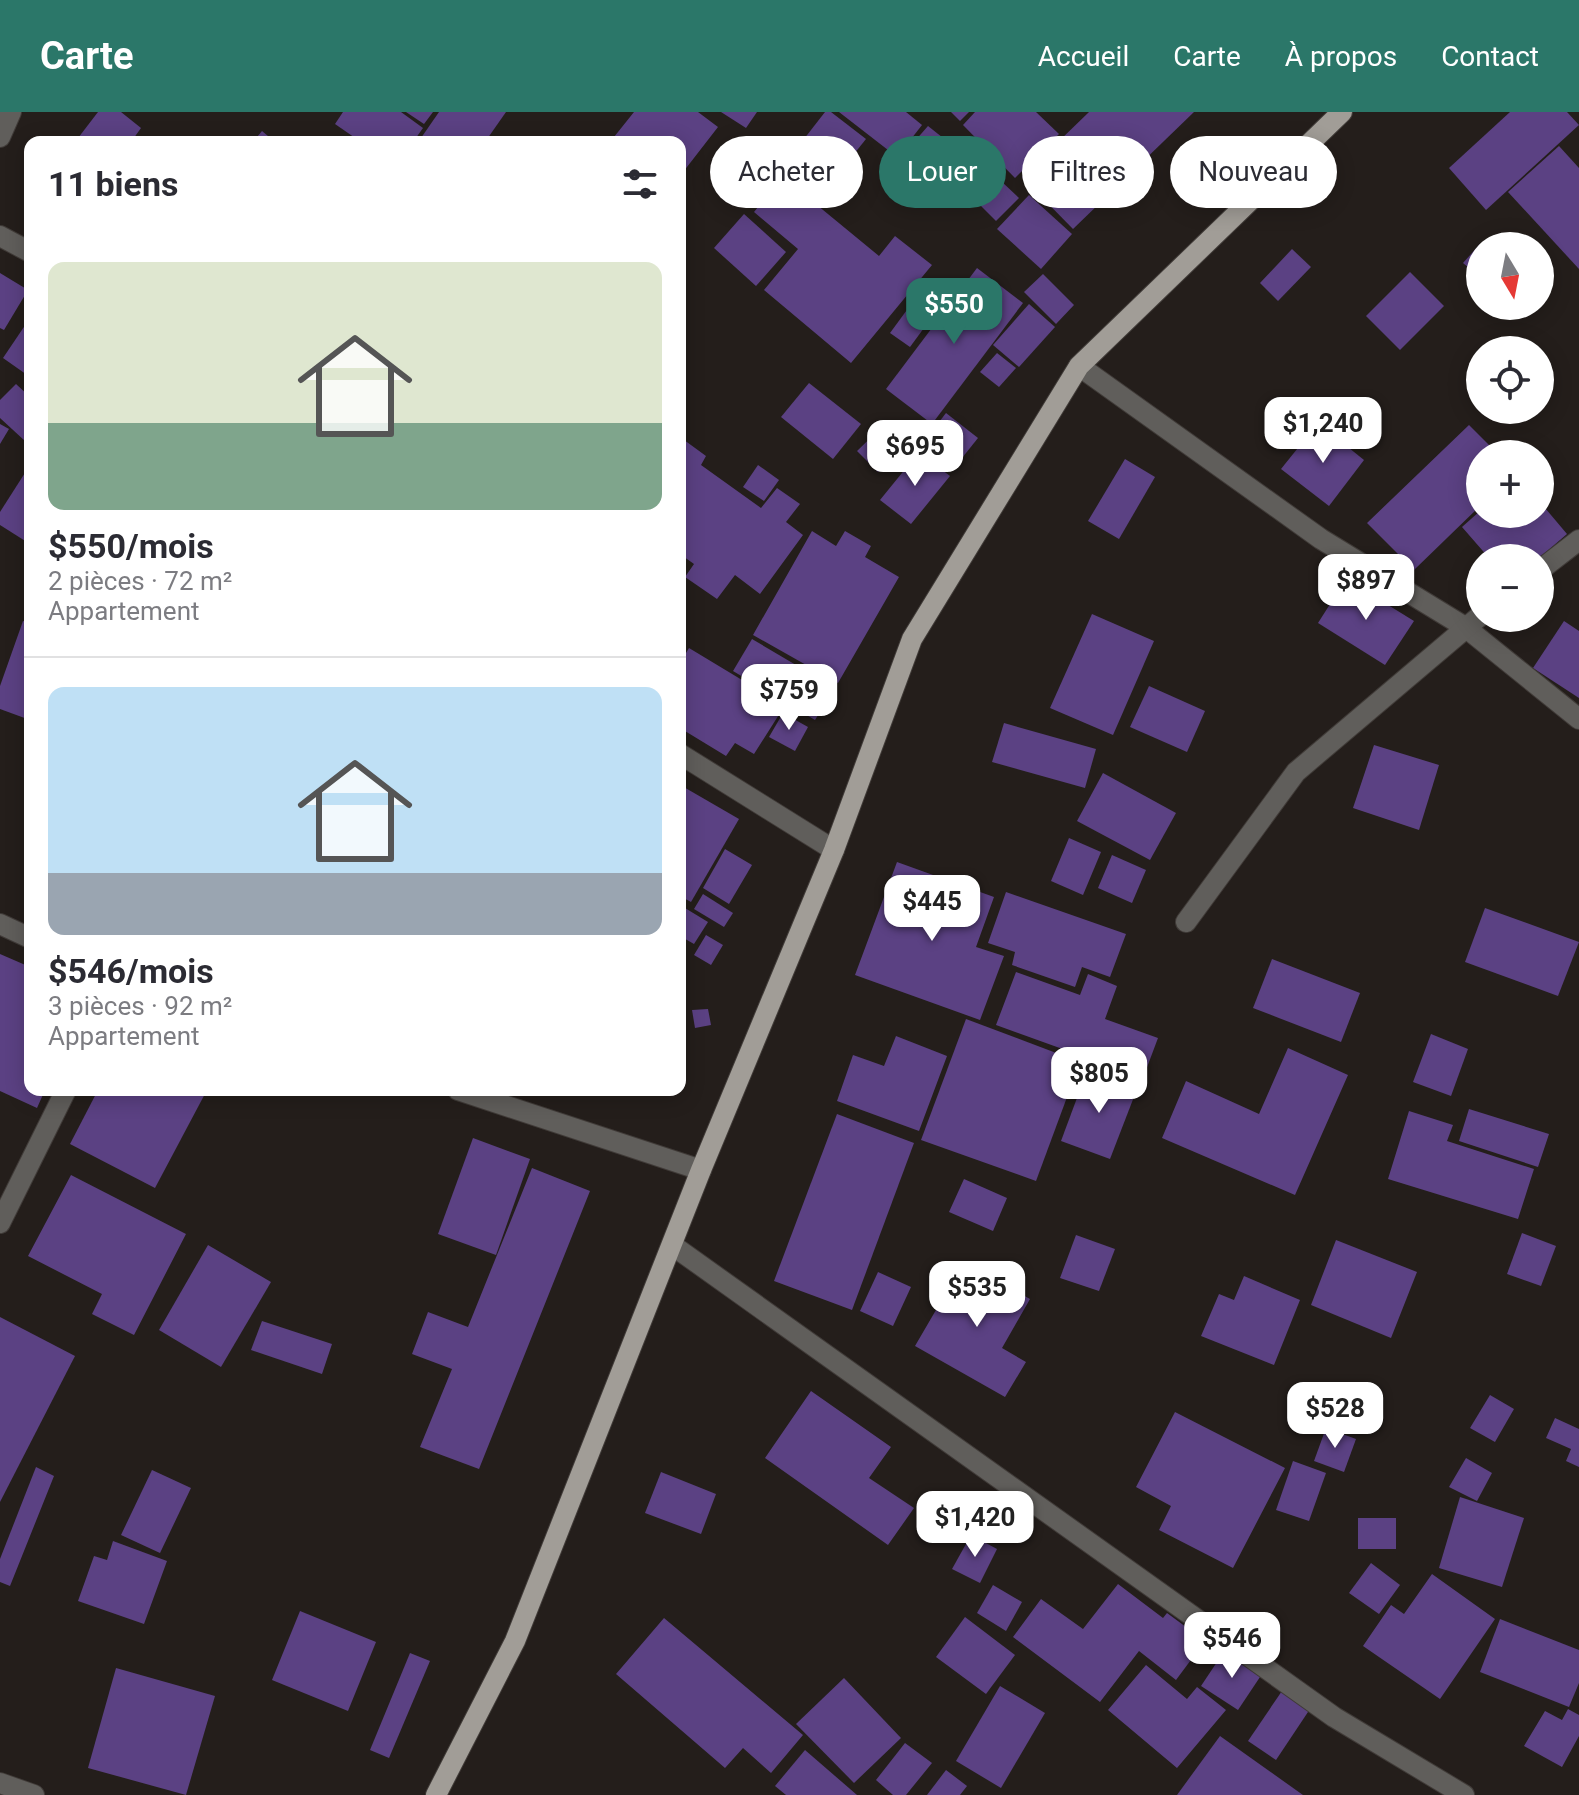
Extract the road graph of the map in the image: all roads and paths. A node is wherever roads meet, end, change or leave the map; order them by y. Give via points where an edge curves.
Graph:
1 (11, 112) edge
2 (1342, 112) edge
3 (0, 137) edge
4 (0, 236) edge
5 (24, 249) edge
6 (1079, 366) junction
7 (1579, 540) edge
8 (1554, 559) edge
9 (1466, 617) edge
10 (1466, 627) edge
11 (1485, 632) edge
12 (1579, 719) edge
13 (686, 758) edge
14 (834, 850) junction
15 (1186, 922) dead end
16 (0, 924) edge
17 (24, 935) edge
18 (63, 1096) edge
19 (476, 1096) edge
20 (701, 1170) junction
21 (0, 1223) edge
22 (672, 1245) junction
23 (0, 1783) edge
24 (34, 1795) edge
25 (436, 1795) edge
26 (1464, 1795) edge

1 - 3 street
2 - 6 main road
4 - 5 street
6 - 9 street via 1321,539
6 - 14 main road via 912,639
7 - 8 street
10 - 15 street via 1296,772
11 - 12 street
13 - 14 street
14 - 20 main road
16 - 17 street
18 - 21 street
19 - 20 street
20 - 22 main road
22 - 25 main road via 515,1641
22 - 26 street via 1334,1717
23 - 24 street

